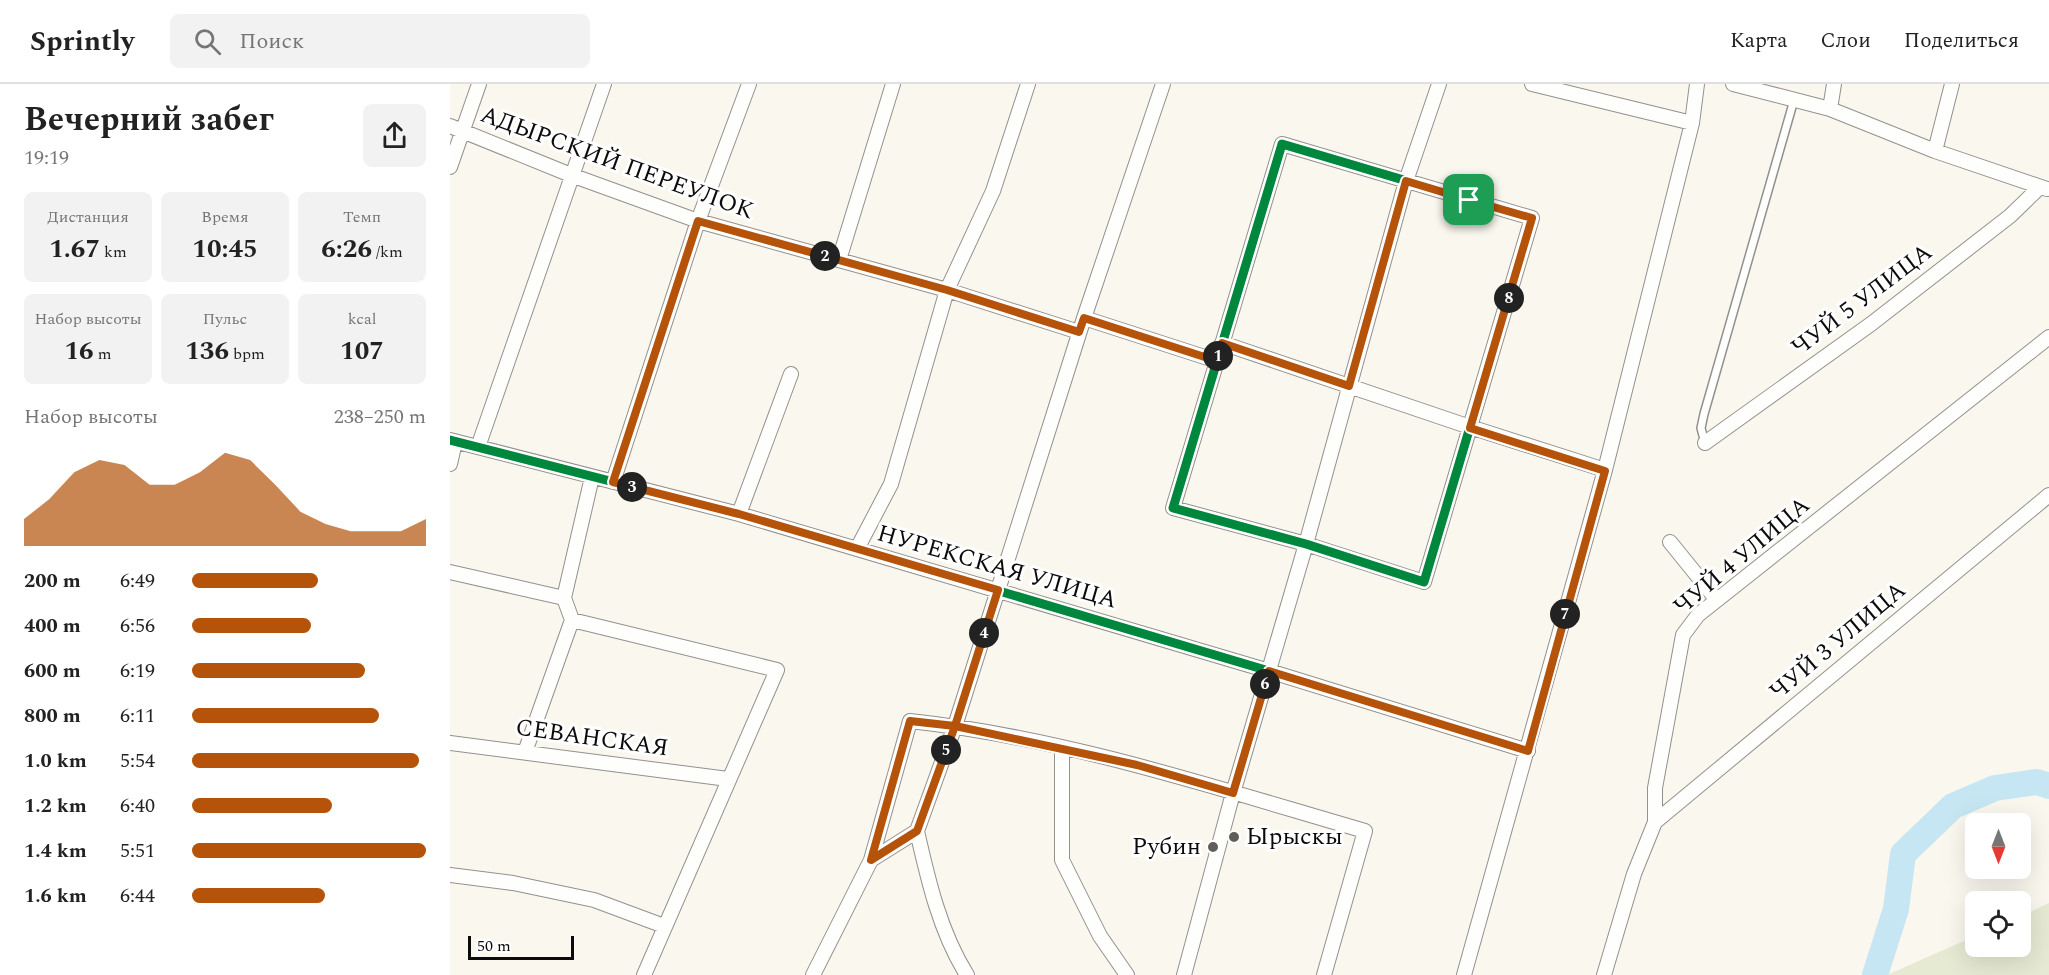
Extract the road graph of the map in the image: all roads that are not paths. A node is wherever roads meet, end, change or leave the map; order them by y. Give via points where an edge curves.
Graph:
1 (479, 84) edge
2 (604, 84) edge
3 (749, 84) edge
4 (893, 84) edge
5 (1028, 84) edge
6 (1163, 84) edge
7 (1439, 84) edge
8 (1532, 84) edge
9 (1697, 84) edge
10 (1733, 84) edge
11 (1834, 84) edge
12 (1952, 84) edge
13 (1794, 100) junction
14 (1830, 109) junction
15 (1692, 123) junction
16 (457, 128) edge
17 (1935, 151) junction
18 (450, 167) edge
19 (571, 176) junction
20 (1406, 181) junction
21 (2045, 188) edge
22 (698, 221) junction
23 (839, 260) junction
24 (947, 290) junction
25 (1084, 318) junction
26 (1079, 332) junction
27 (2049, 337) edge
28 (1222, 343) junction
29 (1217, 361) junction
30 (791, 374) dead end
31 (1349, 386) junction
32 (1470, 428) junction
33 (453, 441) edge
34 (1705, 443) joint
35 (478, 447) junction
36 (450, 464) edge
37 (1605, 471) junction
38 (592, 477) junction
39 (613, 482) junction
40 (2049, 495) edge
41 (739, 514) junction
42 (1670, 542) dead end
43 (1306, 544) junction
44 (857, 549) junction
45 (450, 572) edge
46 (998, 590) junction
47 (564, 598) junction
48 (1717, 600) junction
49 (573, 620) junction
50 (1269, 671) junction
51 (955, 726) junction
52 (450, 742) edge
53 (1062, 748) junction
54 (1528, 751) junction
55 (525, 752) junction
56 (728, 780) junction
57 (1233, 793) junction
58 (1655, 822) junction
59 (917, 831) junction
60 (871, 860) junction
61 (450, 875) edge
62 (664, 926) junction
63 (644, 975) edge
64 (813, 975) edge
65 (967, 975) edge
66 (1127, 975) edge
67 (1184, 975) edge
68 (1324, 975) edge
69 (1464, 975) edge
70 (1604, 975) edge

1 - 16 street
2 - 19 street
3 - 22 street
4 - 23 street
5 - 24 street via 993,190
6 - 25 street
7 - 20 street
8 - 15 street
9 - 15 street
10 - 13 street
11 - 14 street
12 - 17 street
13 - 14 street
13 - 34 lane via 1704,414 1701,428
14 - 17 street
15 - 37 street
16 - 18 street
16 - 19 street, АДЫРСКИЙ ПЕРЕУЛОК
17 - 21 street
19 - 22 street, АДЫРСКИЙ ПЕРЕУЛОК
19 - 35 street
20 - 28 street via 1282,144
20 - 31 street
20 - 32 street via 1532,218
21 - 34 street, ЧУЙ 5 УЛИЦА via 1870,324
22 - 23 street, АДЫРСКИЙ ПЕРЕУЛОК
22 - 39 street
23 - 24 street, АДЫРСКИЙ ПЕРЕУЛОК
24 - 26 street, АДЫРСКИЙ ПЕРЕУЛОК
24 - 44 street via 891,484
25 - 26 street
25 - 29 street
26 - 46 street
27 - 48 street, ЧУЙ 4 УЛИЦА
28 - 29 street
28 - 31 street
29 - 43 street via 1173,508
30 - 41 street
31 - 32 street
31 - 43 street
32 - 37 street
32 - 43 street via 1424,582
33 - 35 street, НУРЕКСКАЯ УЛИЦА
33 - 36 street
35 - 38 street, НУРЕКСКАЯ УЛИЦА
37 - 54 street
38 - 39 street, НУРЕКСКАЯ УЛИЦА
38 - 47 street
39 - 41 street, НУРЕКСКАЯ УЛИЦА
40 - 58 street, ЧУЙ 3 УЛИЦА
41 - 44 street, НУРЕКСКАЯ УЛИЦА
42 - 48 street
43 - 50 street
44 - 46 street, НУРЕКСКАЯ УЛИЦА
45 - 47 street
46 - 50 street, НУРЕКСКАЯ УЛИЦА
46 - 51 street
47 - 49 street
48 - 58 street, ЧУЙ 4 УЛИЦА via 1698,615 1683,635 1655,789
49 - 55 street
49 - 56 street via 777,670
50 - 54 street, НУРЕКСКАЯ УЛИЦА
50 - 57 street
51 - 53 street
51 - 59 street
51 - 60 street via 910,721
52 - 55 street, СЕВАНСКАЯ
53 - 57 street
53 - 66 street via 1062,860 1100,936
54 - 69 street
55 - 56 street, СЕВАНСКАЯ
56 - 62 street
57 - 67 street
57 - 68 street via 1365,831
58 - 70 street, ЧУЙ 4 УЛИЦА via 1634,874
59 - 60 street
59 - 65 street via 930,891
60 - 64 street
61 - 62 street via 594,900
62 - 63 street

